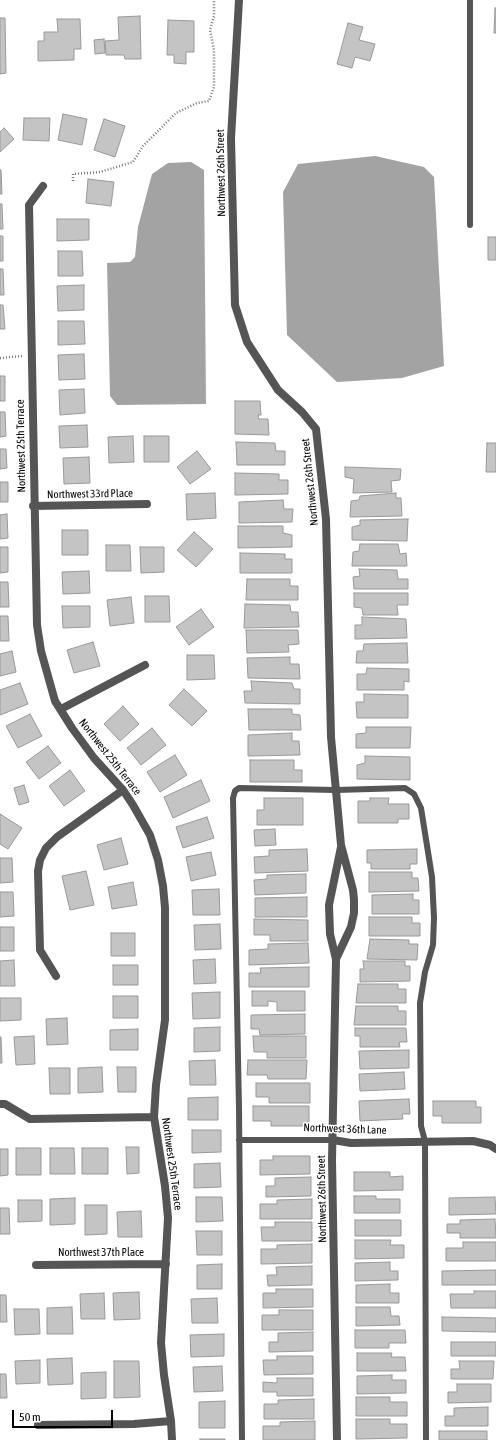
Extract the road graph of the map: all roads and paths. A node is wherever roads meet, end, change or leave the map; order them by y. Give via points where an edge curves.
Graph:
1 (214, 0) edge
2 (239, 0) edge
3 (470, 0) edge
4 (73, 181) dead end
5 (43, 186) dead end
6 (470, 225) dead end
7 (31, 355) junction
8 (0, 358) edge
9 (147, 504) dead end
10 (34, 506) junction
11 (145, 664) dead end
12 (60, 709) junction
13 (123, 790) junction
14 (336, 790) junction
15 (341, 845) junction
16 (336, 959) junction
17 (56, 976) dead end
18 (0, 1104) edge
19 (154, 1117) junction
20 (239, 1140) junction
21 (333, 1140) junction
22 (425, 1140) junction
23 (496, 1149) edge
24 (166, 1264) junction
25 (36, 1265) dead end
26 (172, 1421) junction
27 (38, 1425) dead end
28 (172, 1440) edge
29 (242, 1440) edge
30 (337, 1440) edge
31 (426, 1440) edge

1 - 4 path via 214,16 210,30 214,50 214,87 209,101 197,103 176,113 143,146 133,162 100,172 73,174
2 - 14 street, Northwest 26th Street via 231,138 235,304 247,342 278,390 316,429 326,519 332,737
3 - 6 lane
5 - 7 street, Northwest 25th Terrace via 29,205
7 - 8 path
7 - 10 street, Northwest 25th Terrace
9 - 10 street, Northwest 33rd Place
10 - 12 street, Northwest 25th Terrace via 40,651 55,701
11 - 12 street
12 - 13 street, Northwest 25th Terrace via 94,758
13 - 17 street via 57,837 46,848 40,860 40,950
13 - 19 street, Northwest 25th Terrace via 150,835 163,886 165,1020
14 - 15 street, Northwest 26th Street
14 - 20 lane via 239,788 235,791 233,811
14 - 22 lane via 405,788 414,794 421,808 432,877 434,918 433,946 425,972 420,1003 421,1126
15 - 16 street, Northwest 26th Street via 328,905 330,934
15 - 16 street, Northwest 26th Street via 353,890 354,913 351,927
16 - 21 street, Northwest 26th Street
18 - 19 street via 5,1104 30,1119
19 - 24 street, Northwest 25th Terrace via 168,1211
20 - 21 lane, Northwest 36th Lane
20 - 29 lane
21 - 22 street, Northwest 36th Lane via 352,1143
21 - 30 street, Northwest 26th Street
22 - 23 street, Northwest 36th Lane via 473,1141
22 - 31 lane
24 - 25 street, Northwest 37th Place
24 - 26 street, Northwest 25th Terrace via 161,1343
26 - 27 street
26 - 28 street, Northwest 25th Terrace

